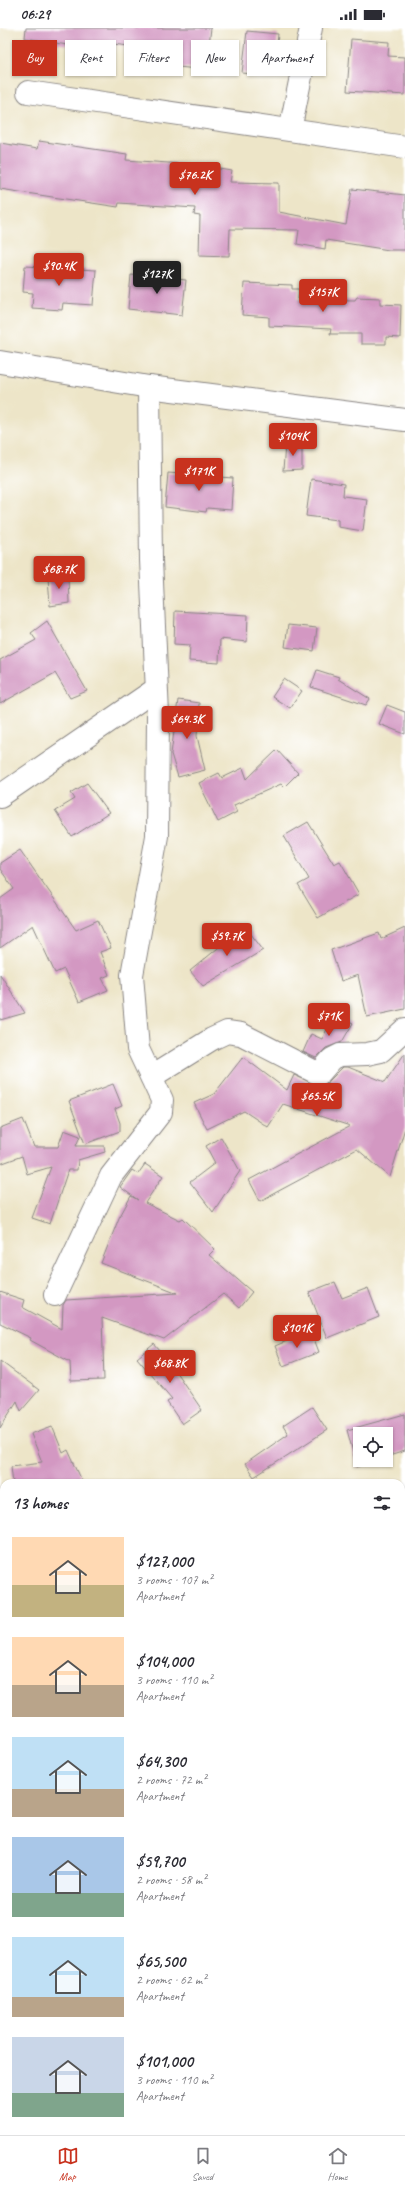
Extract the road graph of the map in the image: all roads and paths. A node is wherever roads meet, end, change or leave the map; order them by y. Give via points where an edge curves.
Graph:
1 (311, 28) edge
2 (28, 92) dead end
3 (290, 130) junction
4 (405, 147) edge
5 (0, 362) edge
6 (149, 387) junction
7 (405, 420) edge
8 (156, 689) junction
9 (0, 796) edge
10 (405, 1029) edge
11 (151, 1077) junction
12 (55, 1295) dead end

1 - 3 main road
2 - 3 main road
3 - 4 main road
5 - 6 main road
6 - 7 main road
6 - 8 main road via 151,560
8 - 9 main road
8 - 11 main road via 157,836 132,975 138,1049
10 - 11 main road via 381,1051 340,1055 332,1059 319,1074 241,1034 227,1032
11 - 12 main road via 162,1100 161,1112 110,1176

